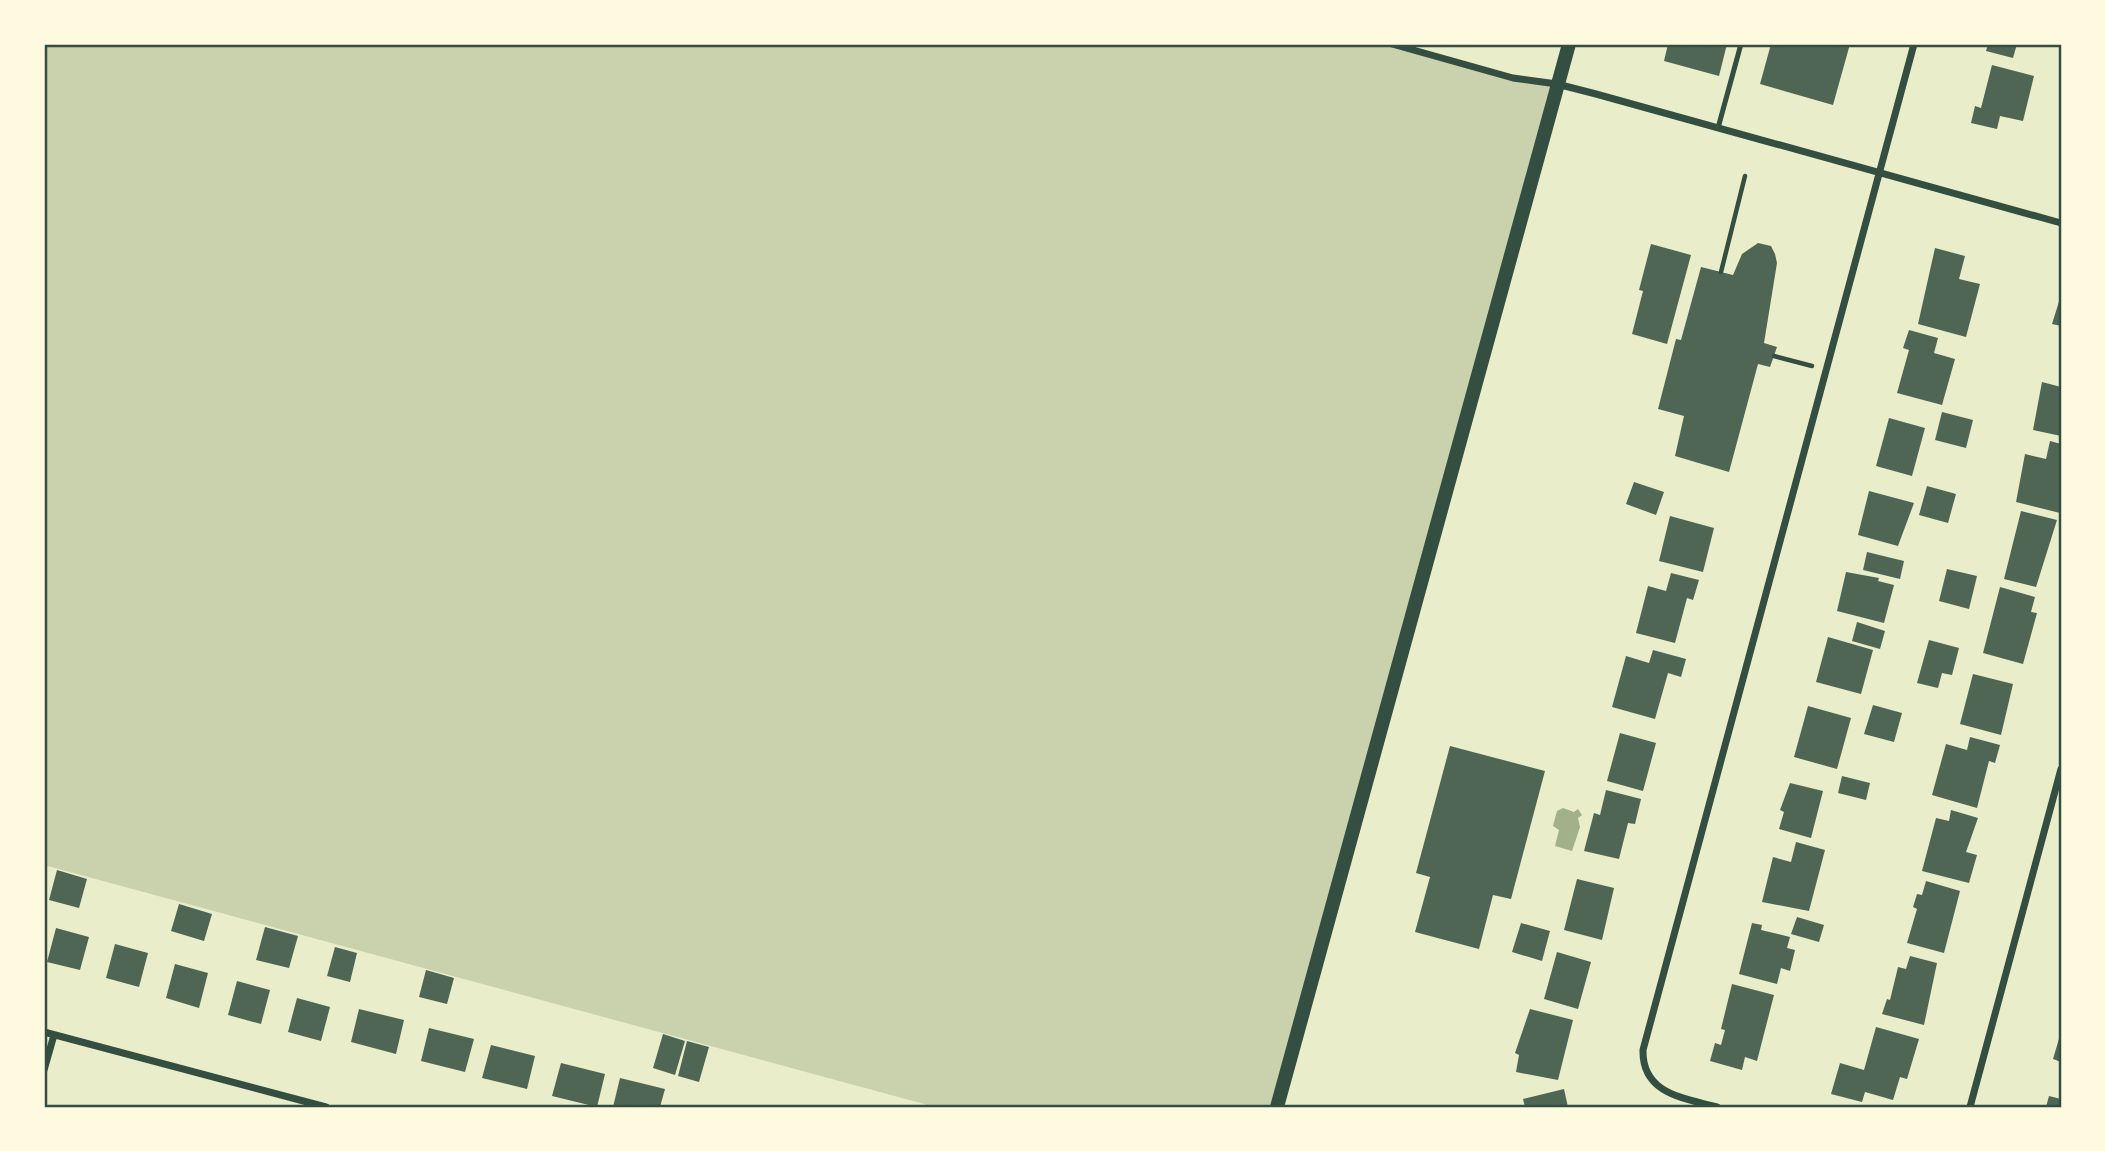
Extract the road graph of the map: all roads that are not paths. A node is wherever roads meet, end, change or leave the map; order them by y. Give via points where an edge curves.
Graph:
1 (1392, 44) edge
2 (1569, 44) edge
3 (1741, 44) edge
4 (1914, 44) edge
5 (1558, 84) junction
6 (1718, 128) junction
7 (1878, 173) junction
8 (2061, 223) edge
9 (2061, 769) edge
10 (44, 1032) edge
11 (54, 1035) junction
12 (44, 1070) edge
13 (326, 1107) edge
14 (1277, 1107) edge
15 (1717, 1107) edge
16 (1970, 1107) edge

1 - 5 street via 1513,78
2 - 5 main road
3 - 6 lane
4 - 7 street
5 - 6 street
5 - 14 main road
6 - 7 street
7 - 8 street
7 - 15 street via 1643,1050 1646,1071 1656,1087
9 - 16 street
10 - 11 street
11 - 12 street
11 - 13 street

